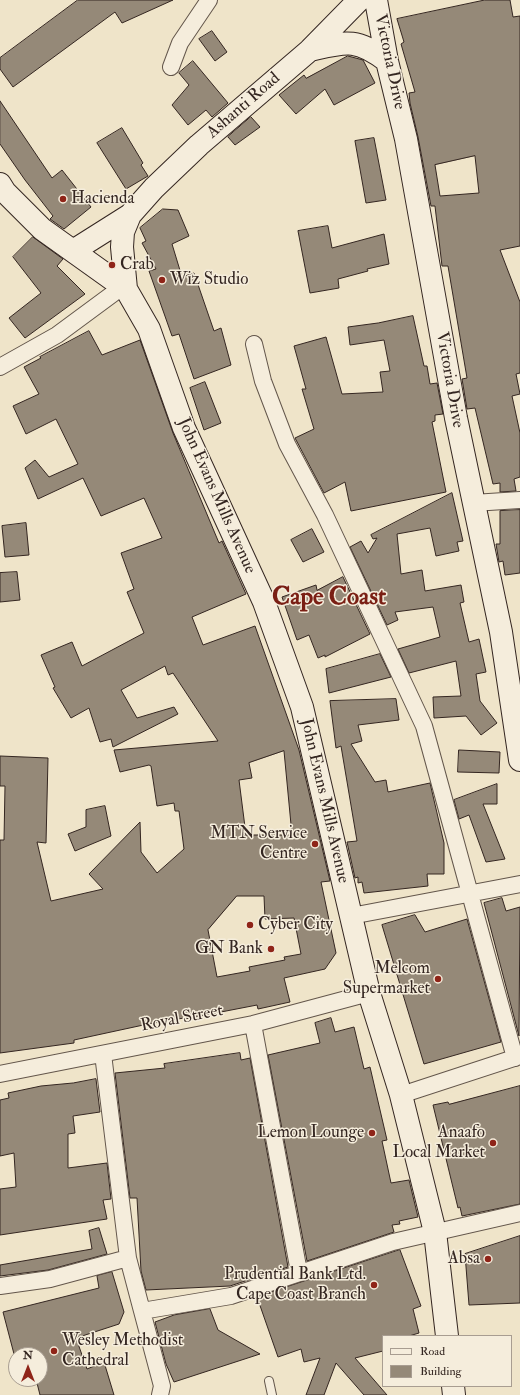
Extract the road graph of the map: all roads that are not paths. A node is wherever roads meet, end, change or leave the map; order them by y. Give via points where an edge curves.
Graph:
1 (209, 0) edge
2 (359, 0) edge
3 (376, 0) edge
4 (310, 50) junction
5 (387, 61) junction
6 (171, 67) dead end
7 (0, 184) edge
8 (130, 215) junction
9 (73, 251) junction
10 (124, 288) junction
11 (254, 344) dead end
12 (0, 367) edge
13 (520, 500) edge
14 (473, 503) junction
15 (520, 760) edge
16 (520, 884) edge
17 (469, 894) junction
18 (351, 916) junction
19 (370, 993) junction
20 (253, 1024) junction
21 (103, 1054) junction
22 (517, 1057) edge
23 (0, 1074) edge
24 (401, 1095) junction
25 (520, 1213) edge
26 (435, 1232) junction
27 (128, 1258) junction
28 (299, 1272) junction
29 (0, 1286) edge
30 (142, 1311) junction
31 (447, 1335) edge
32 (269, 1381) dead end
33 (160, 1395) edge
34 (272, 1395) edge

1 - 6 street via 180,43
2 - 4 street, Ashanti Road
3 - 5 street, Victoria Drive
4 - 5 street via 336,44 359,44
4 - 8 street, Ashanti Road via 199,145
5 - 14 street, Victoria Drive via 406,139
7 - 9 street via 42,229
8 - 9 street, Ashanti Road
8 - 10 street, Ashanti Road via 123,232
9 - 10 street
10 - 12 street via 57,335
10 - 18 street, John Evans Mills Avenue via 149,329 184,428 264,602 302,707
11 - 17 street via 263,381 287,444 325,515 424,726
13 - 14 street
14 - 15 street, Victoria Drive via 501,632
16 - 17 street
17 - 18 street
17 - 22 street
18 - 19 street, John Evans Mills Avenue
19 - 20 street, Royal Street
19 - 24 street, John Evans Mills Avenue
20 - 21 street, Royal Street
20 - 28 street
21 - 23 street, Royal Street
21 - 27 street
22 - 24 street
24 - 26 street, John Evans Mills Avenue
25 - 26 street
26 - 28 street via 393,1242
26 - 31 street, John Evans Mills Avenue
27 - 29 street via 50,1279
27 - 30 street
28 - 30 street via 277,1282 231,1296
30 - 33 street via 162,1386
32 - 34 lane

